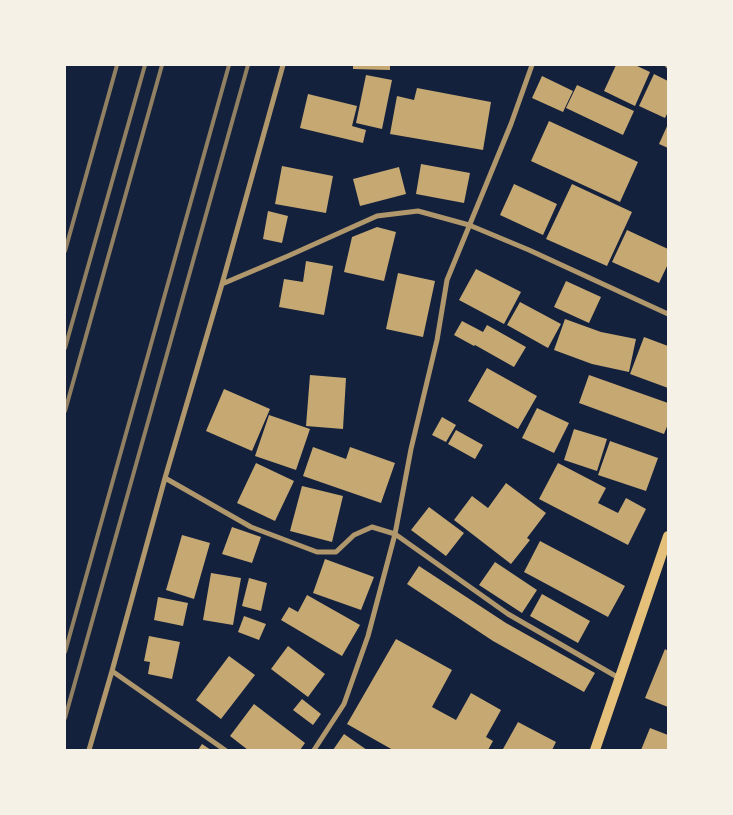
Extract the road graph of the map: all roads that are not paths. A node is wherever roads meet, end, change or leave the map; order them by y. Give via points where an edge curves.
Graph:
1 (283, 65) edge
2 (532, 65) edge
3 (469, 225) junction
4 (222, 284) junction
5 (668, 314) edge
6 (165, 478) junction
7 (395, 534) junction
8 (668, 536) edge
9 (664, 562) edge
10 (112, 671) junction
11 (619, 679) junction
12 (89, 750) edge
13 (225, 750) edge
14 (314, 750) edge
15 (595, 750) edge

1 - 4 street
2 - 3 street
3 - 4 street via 418,211 377,216
3 - 5 street
3 - 7 street via 447,280
4 - 6 street
6 - 7 street via 251,527 317,552 336,552 354,535 372,527
6 - 10 street
7 - 11 street via 508,614
7 - 14 street via 368,636 344,704
8 - 9 main road
9 - 11 main road
10 - 12 street
10 - 13 street
11 - 15 main road

